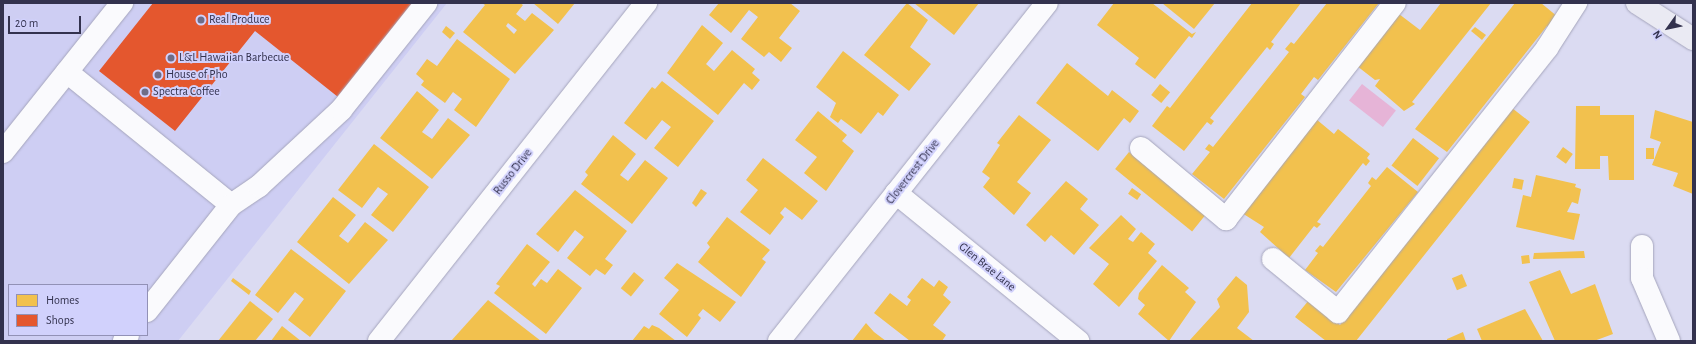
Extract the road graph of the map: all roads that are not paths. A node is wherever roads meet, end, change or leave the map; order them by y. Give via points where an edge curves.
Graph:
1 (122, 3) edge
2 (426, 3) edge
3 (646, 3) edge
4 (1047, 3) edge
5 (1395, 3) edge
6 (1576, 3) edge
7 (1637, 3) edge
8 (1693, 39) edge
9 (67, 72) junction
10 (1141, 148) dead end
11 (3, 152) edge
12 (896, 193) junction
13 (231, 205) junction
14 (1642, 246) dead end
15 (1273, 259) dead end
16 (148, 311) edge
17 (379, 341) edge
18 (779, 341) edge
19 (1078, 341) edge
20 (1669, 341) edge

1 - 9 street
2 - 13 street via 342,110 259,186
3 - 17 street, Russo Drive
4 - 12 street, Clovercrest Drive
5 - 10 street via 1226,219
6 - 15 street via 1547,48 1338,312
7 - 8 main road
9 - 11 street
9 - 13 street
12 - 18 street, Clovercrest Drive
12 - 19 street, Glen Brae Lane
13 - 16 street
14 - 20 street via 1642,278

